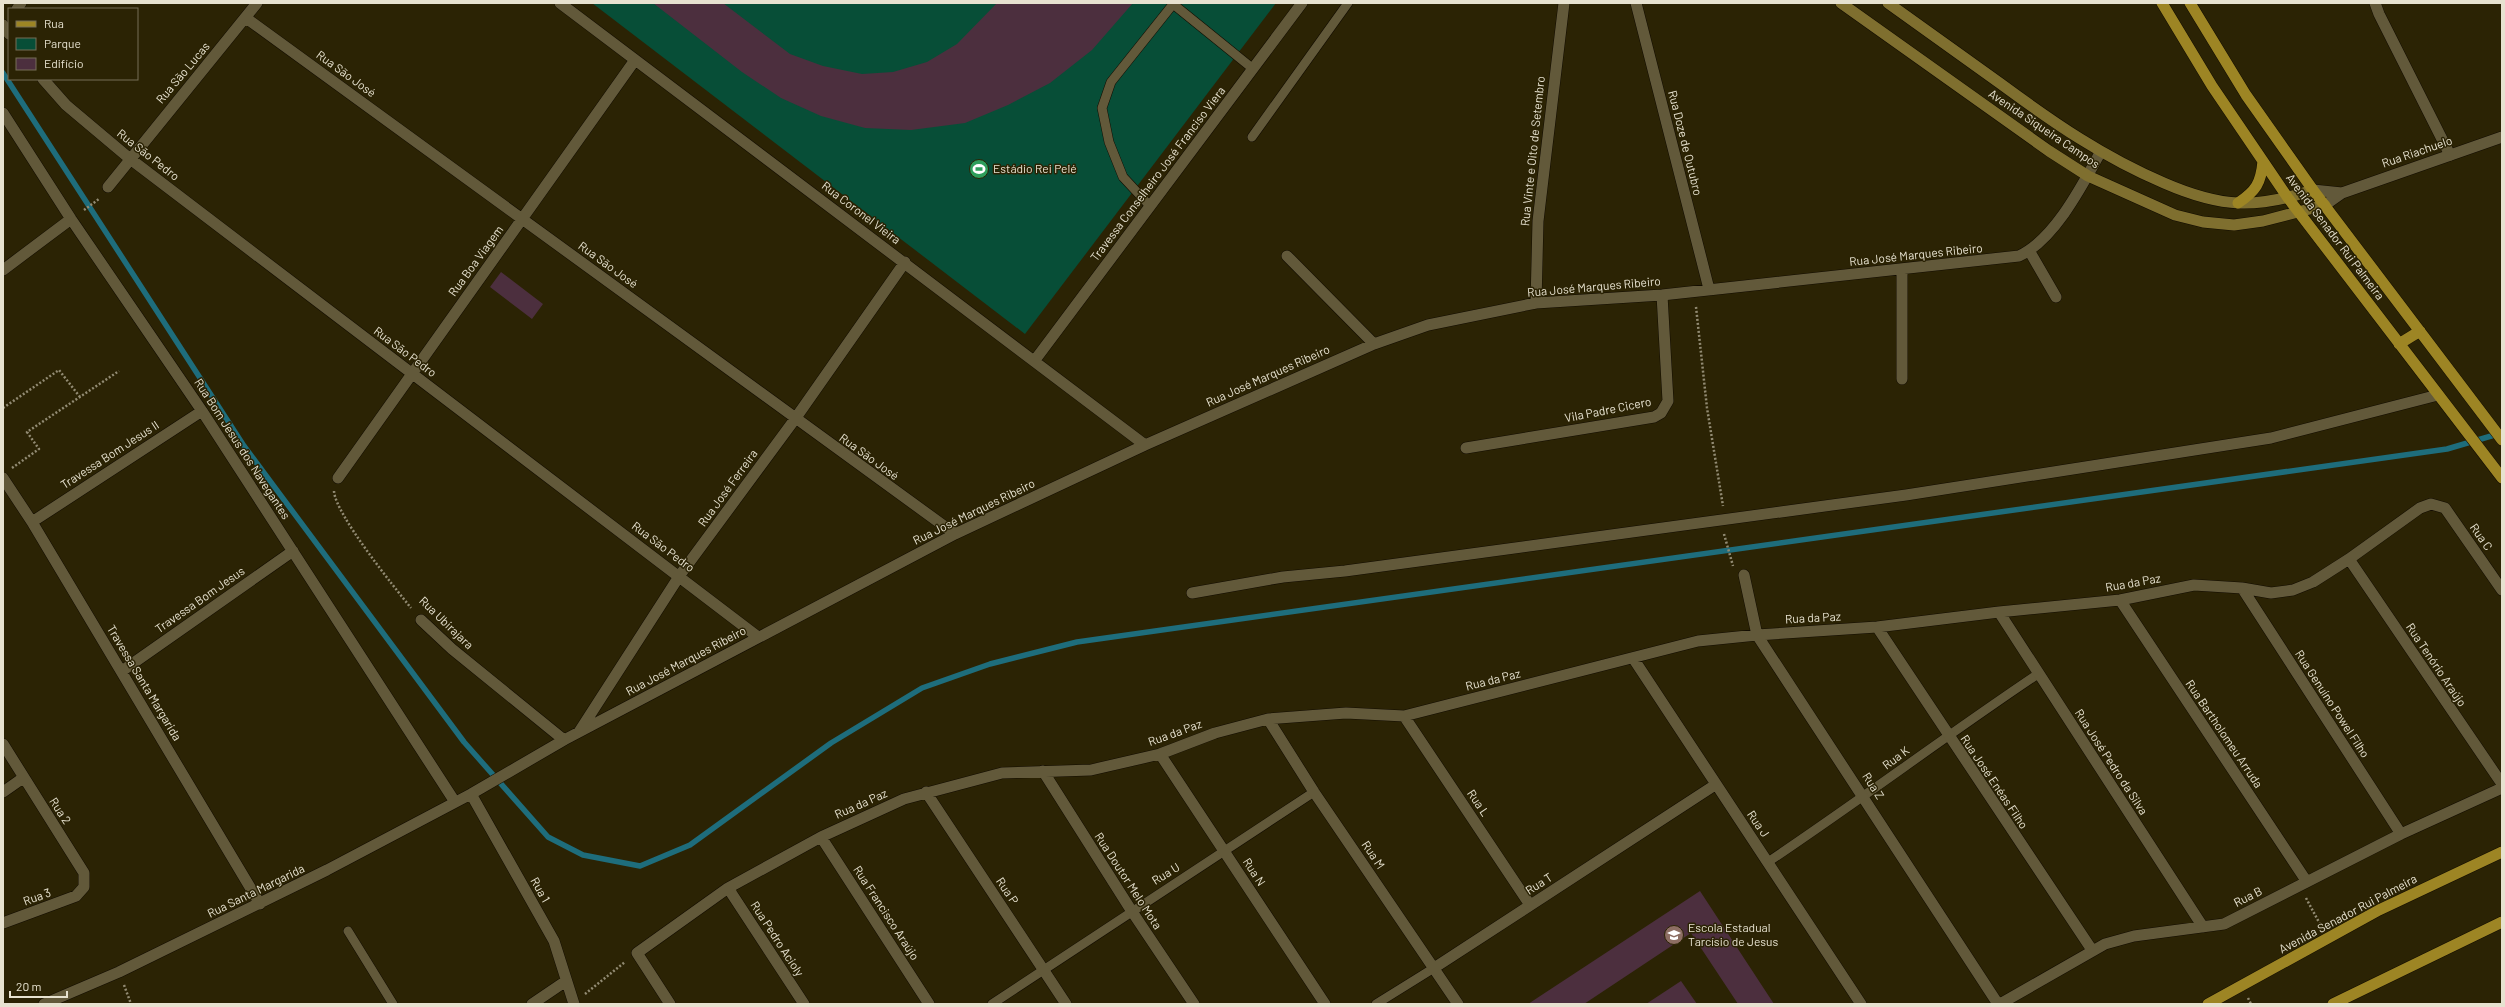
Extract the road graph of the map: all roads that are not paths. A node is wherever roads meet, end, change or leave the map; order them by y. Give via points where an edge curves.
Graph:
1 (257, 3) edge
2 (560, 3) edge
3 (1302, 3) edge
4 (1348, 3) edge
5 (1564, 3) edge
6 (1636, 3) edge
7 (1841, 3) edge
8 (1888, 3) edge
9 (2162, 3) edge
10 (2190, 3) edge
11 (2375, 3) edge
12 (1174, 4) edge
13 (246, 18) junction
14 (635, 60) junction
15 (1252, 68) junction
16 (44, 80) edge
17 (3, 113) edge
18 (1252, 137) dead end
19 (2502, 137) edge
20 (2100, 153) junction
21 (2450, 154) junction
22 (129, 158) junction
23 (2263, 161) junction
24 (2088, 176) junction
25 (2313, 190) junction
26 (105, 192) road end
27 (2342, 193) junction
28 (2288, 198) junction
29 (2238, 203) junction
30 (2325, 205) junction
31 (1150, 206) junction
32 (2300, 213) junction
33 (523, 218) junction
34 (71, 219) junction
35 (2030, 252) junction
36 (1287, 256) dead end
37 (905, 262) junction
38 (3, 270) edge
39 (1902, 270) junction
40 (1709, 290) junction
41 (1662, 295) junction
42 (2056, 297) dead end
43 (1536, 303) junction
44 (2420, 331) junction
45 (1374, 344) junction
46 (2399, 344) junction
47 (1035, 360) junction
48 (411, 373) junction
49 (1902, 380) dead end
50 (2438, 395) junction
51 (202, 411) junction
52 (795, 420) junction
53 (2502, 440) edge
54 (1144, 444) junction
55 (1466, 448) dead end
56 (6, 474) edge
57 (338, 478) road end
58 (2502, 478) edge
59 (2452, 517) joint
60 (32, 522) junction
61 (955, 534) junction
62 (293, 551) junction
63 (2349, 559) junction
64 (680, 575) junction
65 (1744, 575) dead end
66 (2242, 588) junction
67 (2502, 590) edge
68 (1192, 593) dead end
69 (2120, 600) junction
70 (1999, 612) junction
71 (421, 620) road end
72 (1877, 628) junction
73 (1757, 634) junction
74 (758, 637) junction
75 (1633, 658) junction
76 (122, 671) junction
77 (2038, 674) junction
78 (1404, 716) junction
79 (1268, 719) junction
80 (578, 732) junction
81 (1947, 735) junction
82 (564, 740) junction
83 (3, 744) edge
84 (1160, 754) junction
85 (1043, 771) junction
86 (23, 778) junction
87 (2502, 784) edge
88 (1715, 785) junction
89 (2502, 788) edge
90 (3, 792) edge
91 (926, 792) junction
92 (1314, 792) junction
93 (473, 793) junction
94 (1864, 797) junction
95 (455, 802) junction
96 (2401, 834) junction
97 (821, 837) junction
98 (1225, 851) junction
99 (2502, 852) edge
100 (1768, 862) junction
101 (2303, 884) junction
102 (728, 888) junction
103 (80, 893) joint
104 (260, 904) junction
105 (1530, 905) junction
106 (1131, 910) junction
107 (2502, 922) edge
108 (3, 923) edge
109 (2203, 927) junction
110 (348, 931) dead end
111 (2092, 950) junction
112 (1434, 968) junction
113 (1044, 970) junction
114 (566, 981) junction
115 (44, 1004) edge
116 (392, 1004) edge
117 (532, 1004) edge
118 (574, 1004) edge
119 (670, 1004) edge
120 (804, 1004) edge
121 (929, 1004) edge
122 (992, 1004) edge
123 (1066, 1004) edge
124 (1194, 1004) edge
125 (1325, 1004) edge
126 (1376, 1004) edge
127 (1458, 1004) edge
128 (1861, 1004) edge
129 (1999, 1004) edge
130 (2208, 1004) edge
131 (2333, 1004) edge

1 - 13 street, Rua São Lucas
2 - 14 street, Rua Coronel Vieira
3 - 15 street, Travessa Conselheiro José Franciso Viera
4 - 18 lane
5 - 43 street, Rua Vinte e Oito de Setembro via 1538,221
6 - 40 street, Rua Doze de Outubro
7 - 24 main road, Avenida Siqueira Campos
8 - 20 main road, Avenida Siqueira Campos via 2061,128
9 - 23 main road, Avenida Senador Rui Palmeira via 2212,86
10 - 25 main road, Avenida Senador Rui Palmeira via 2246,94
11 - 21 street
12 - 15 lane
12 - 31 lane via 1111,82 1102,108 1109,142 1123,177
13 - 22 street, Rua São Lucas
13 - 33 street, Rua São José
14 - 33 street, Rua Boa Viagem
14 - 37 street, Rua Coronel Vieira
15 - 31 street, Travessa Conselheiro José Franciso Viera
16 - 22 street, Rua São Pedro via 66,105
17 - 34 street, Rua Bom Jesus dos Navegantes
19 - 21 street, Rua Riachuelo
20 - 24 street
20 - 29 main road, Avenida Siqueira Campos via 2184,191
21 - 27 street, Rua Riachuelo
22 - 26 street, Rua São Lucas
22 - 48 street, Rua São Pedro
23 - 28 main road, Avenida Senador Rui Palmeira
23 - 29 main road via 2262,178 2258,187
24 - 32 main road, Avenida Siqueira Campos via 2175,215 2203,222 2234,225
24 - 35 street via 2057,222
25 - 27 street, Rua Riachuelo
25 - 28 main road, Avenida Siqueira Campos
25 - 30 main road, Avenida Senador Rui Palmeira
27 - 30 street, Rua Riachuelo
28 - 29 main road, Avenida Siqueira Campos via 2262,203
28 - 32 main road, Avenida Senador Rui Palmeira
30 - 32 main road, Avenida Siqueira Campos
30 - 44 main road, Avenida Senador Rui Palmeira
31 - 47 street, Travessa Conselheiro José Franciso Viera
32 - 46 main road, Avenida Senador Rui Palmeira
33 - 48 street, Rua Boa Viagem
33 - 52 street, Rua São José
34 - 38 street
34 - 51 street, Rua Bom Jesus dos Navegantes
35 - 39 street, Rua José Marques Ribeiro via 2019,256
35 - 42 street
36 - 45 street
37 - 47 street, Rua Coronel Vieira
37 - 52 street, Rua José Ferreira
39 - 40 street, Rua José Marques Ribeiro
39 - 49 street
40 - 41 street, Rua José Marques Ribeiro
41 - 43 street, Rua José Marques Ribeiro
41 - 55 street, Vila Padre Cicero via 1668,400 1661,413 1654,417
43 - 45 street, Rua José Marques Ribeiro via 1428,325
44 - 46 main road
44 - 53 main road, Avenida Senador Rui Palmeira
45 - 54 street, Rua José Marques Ribeiro
46 - 50 main road, Avenida Senador Rui Palmeira
47 - 54 street, Rua Coronel Vieira
48 - 57 street, Rua Boa Viagem
48 - 64 street, Rua São Pedro
50 - 58 main road, Avenida Senador Rui Palmeira
50 - 68 street via 2271,438 1906,495 1284,578
51 - 60 street, Travessa Bom Jesus II
51 - 62 street, Rua Bom Jesus dos Navegantes
52 - 61 street, Rua São José
52 - 64 street, Rua José Ferreira
54 - 61 street, Rua José Marques Ribeiro
56 - 60 street, Travessa Santa Margarida
59 - 63 street, Rua da Paz via 2445,508 2438,505 2431,504 2420,508
59 - 67 street, Rua C
60 - 76 street, Travessa Santa Margarida
61 - 74 street, Rua José Marques Ribeiro
62 - 76 street, Travessa Bom Jesus
62 - 95 street, Rua Bom Jesus dos Navegantes
63 - 66 street, Rua da Paz via 2313,582 2293,590 2271,593
63 - 87 street, Rua Tenório Araújo
64 - 74 street, Rua São Pedro
64 - 80 street, Rua José Ferreira
65 - 73 street, Rua Z
66 - 69 street, Rua da Paz via 2194,586
66 - 96 street, Rua Genuíno Powel Filho
69 - 70 street, Rua da Paz
69 - 101 street, Rua Bartholomeu Arruda
70 - 72 street, Rua da Paz
70 - 77 street, Rua José Pedro da Silva
71 - 82 street, Rua Ubirajara via 452,649
72 - 73 street, Rua da Paz
72 - 81 street, Rua José Enéas Filho
73 - 75 street, Rua da Paz via 1698,641
73 - 94 street, Rua Z
74 - 80 street, Rua José Marques Ribeiro
75 - 78 street, Rua da Paz
75 - 88 street, Rua J
76 - 104 street, Travessa Santa Margarida
77 - 81 lane, Rua K
77 - 109 street, Rua José Pedro da Silva
78 - 79 street, Rua da Paz via 1346,713
78 - 105 street, Rua L
79 - 84 street, Rua da Paz via 1215,733
79 - 92 street, Rua M
80 - 82 street, Rua José Marques Ribeiro
81 - 94 lane, Rua K
81 - 111 street, Rua José Enéas Filho
82 - 93 street, Rua José Marques Ribeiro
83 - 86 street, Rua 2
84 - 85 street, Rua da Paz via 1091,770
84 - 98 street, Rua N
85 - 91 street, Rua da Paz via 1002,773
85 - 106 street, Rua Doutor Melo Mota
86 - 90 street
86 - 103 street, Rua 2 via 84,874 84,887
88 - 100 street, Rua J
88 - 105 street, Rua T
89 - 96 street, Rua B
91 - 97 street, Rua da Paz via 904,799
91 - 113 street, Rua P
92 - 98 lane, Rua U
92 - 112 street, Rua M
93 - 95 street, Rua Santa Margarida
93 - 114 street, Rua 1 via 554,941
94 - 100 lane, Rua K
94 - 129 street, Rua Z
95 - 104 street, Rua Santa Margarida
96 - 101 street, Rua B
97 - 102 street, Rua da Paz
97 - 121 street, Rua Francisco Araújo
98 - 106 lane, Rua U
98 - 125 street, Rua N
99 - 130 main road, Avenida Senador Rui Palmeira via 2379,910
100 - 128 street, Rua J
101 - 109 street, Rua B via 2224,924
102 - 119 street, Rua da Paz via 637,953
102 - 120 street, Rua Pedro Acioly
103 - 108 street, Rua 3
104 - 115 street, Rua Santa Margarida via 118,972
105 - 112 street, Rua T
106 - 113 lane, Rua U
106 - 124 street, Rua Doutor Melo Mota
107 - 131 main road
109 - 111 street, Rua B via 2134,936
110 - 116 lane
111 - 129 street, Rua B
112 - 126 lane, Rua T
112 - 127 street, Rua M
113 - 122 lane, Rua U
113 - 123 street, Rua P
114 - 117 street
114 - 118 street, Rua 1

